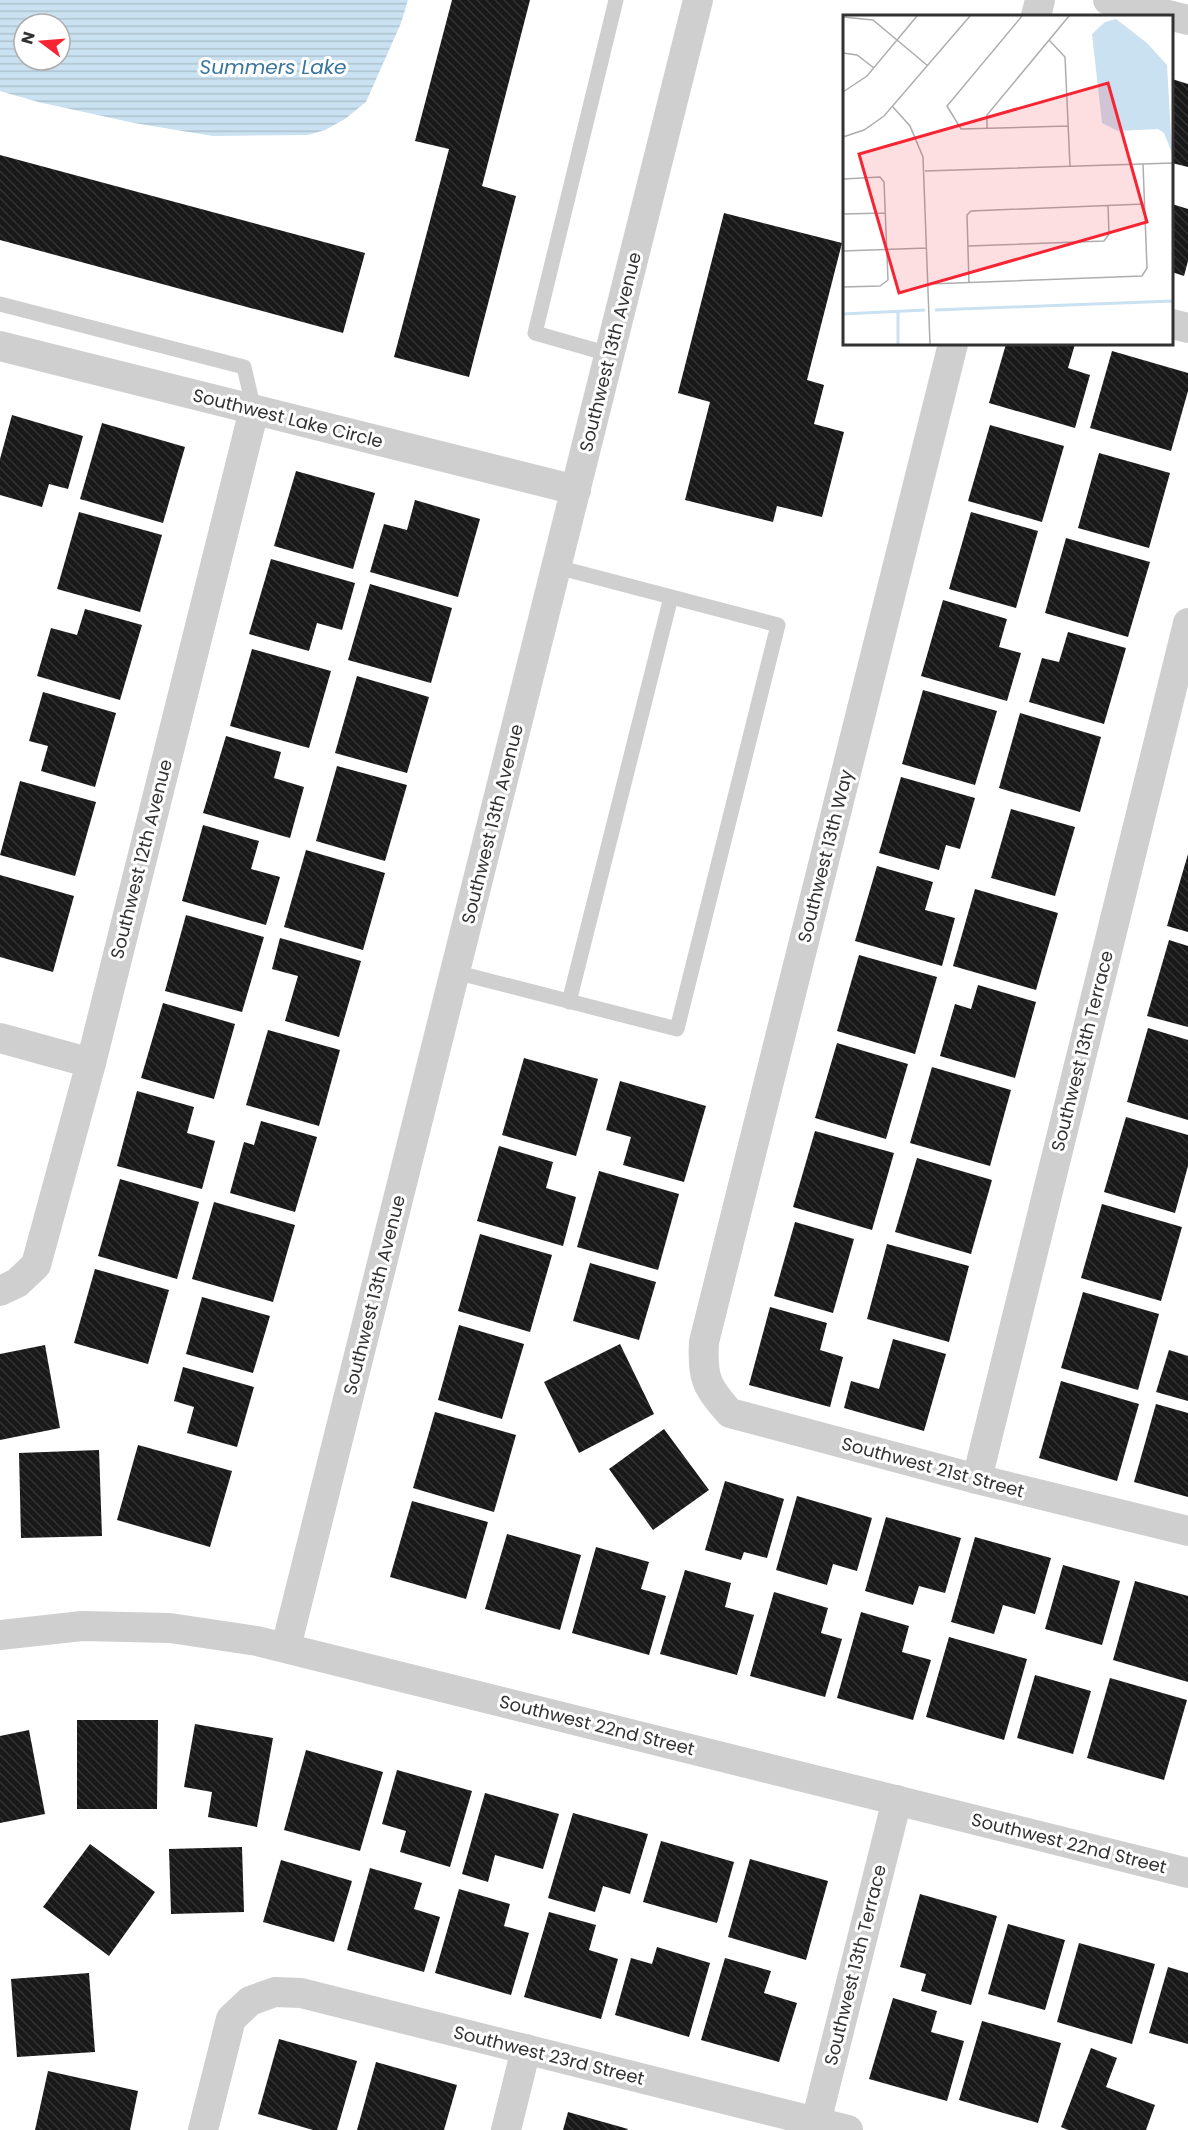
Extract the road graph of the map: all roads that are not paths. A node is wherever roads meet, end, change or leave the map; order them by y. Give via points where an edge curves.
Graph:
1 (616, 0) edge
2 (698, 0) edge
3 (1040, 0) edge
4 (1108, 0) edge
5 (1036, 15) edge
6 (1168, 15) edge
7 (1173, 16) edge
8 (1188, 20) edge
9 (0, 304) edge
10 (1173, 324) edge
11 (1188, 328) edge
12 (953, 345) edge
13 (0, 346) edge
14 (609, 354) junction
15 (254, 410) junction
16 (576, 490) junction
17 (557, 567) junction
18 (671, 597) junction
19 (1188, 622) edge
20 (455, 972) junction
21 (569, 1002) junction
22 (0, 1038) edge
23 (91, 1063) junction
24 (0, 1291) edge
25 (703, 1369) joint
26 (977, 1479) junction
27 (1188, 1532) edge
28 (0, 1635) edge
29 (286, 1647) junction
30 (897, 1800) junction
31 (1187, 1869) edge
32 (526, 2049) junction
33 (815, 2126) edge
34 (203, 2130) edge
35 (506, 2130) edge
36 (848, 2130) edge

1 - 14 lane via 535,333
2 - 14 street, Southwest 13th Avenue
3 - 5 street
4 - 6 street
7 - 8 street
9 - 15 lane via 244,367
10 - 11 street
12 - 25 street, Southwest 13th Way via 704,1342
13 - 15 street, Southwest Lake Circle
14 - 16 street, Southwest 13th Avenue
15 - 16 street, Southwest Lake Circle
15 - 23 street, Southwest 12th Avenue
16 - 17 street, Southwest 13th Avenue
17 - 18 lane
17 - 20 street, Southwest 13th Avenue
18 - 21 lane
18 - 21 lane via 778,625 677,1029
19 - 26 street, Southwest 13th Terrace
20 - 21 lane
20 - 29 street, Southwest 13th Avenue
22 - 23 street
23 - 24 street, Southwest 12th Avenue via 36,1265 17,1283
25 - 26 street, Southwest 21st Street via 712,1393 730,1413
26 - 27 street, Southwest 21st Street
28 - 29 street, Southwest 22nd Street via 82,1626 170,1628
29 - 30 street, Southwest 22nd Street
30 - 31 street, Southwest 22nd Street
30 - 33 street, Southwest 13th Terrace
32 - 33 street, Southwest 23rd Street
32 - 34 street, Southwest 23rd Street via 301,1993 275,1992 250,2001 231,2019
32 - 35 street
33 - 36 street, Southwest 23rd Street

